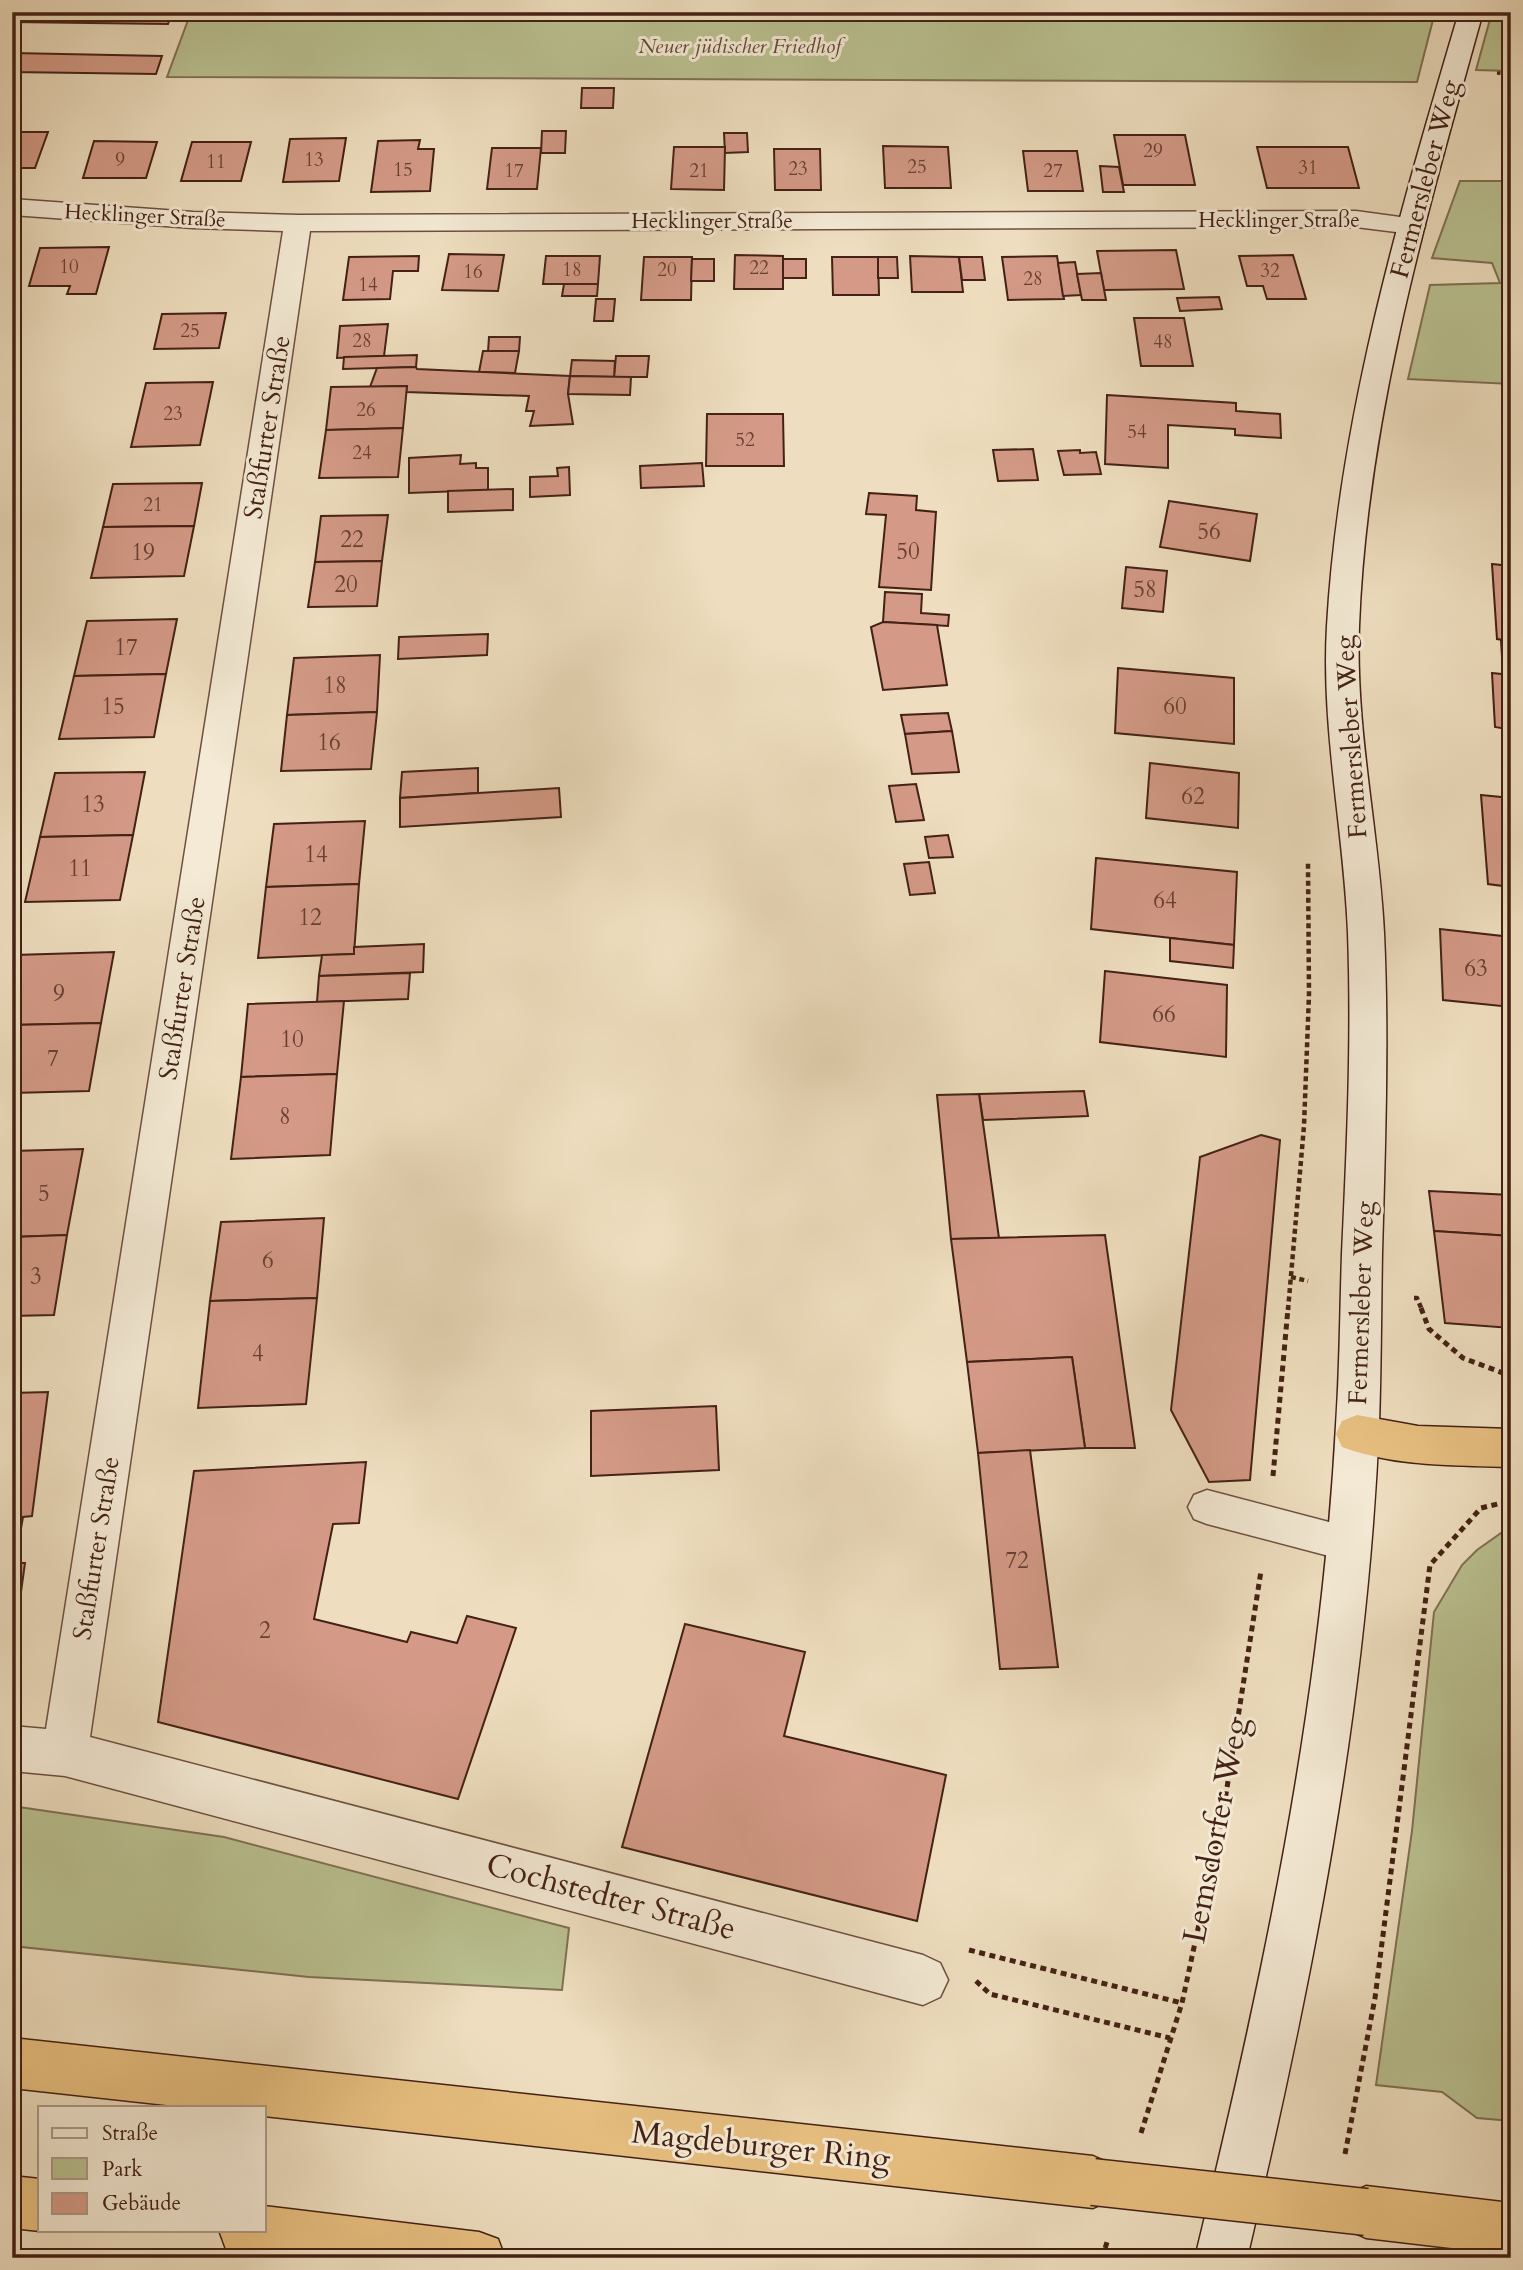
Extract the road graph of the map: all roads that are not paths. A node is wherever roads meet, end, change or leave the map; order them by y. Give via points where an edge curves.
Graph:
1 (1471, 12) edge
2 (12, 207) edge
3 (298, 223) junction
4 (1412, 226) junction
5 (1357, 1434) junction
6 (1511, 1448) edge
7 (1207, 1507) dead end
8 (1348, 1544) junction
9 (12, 1748) edge
10 (65, 1753) junction
11 (923, 1980) road end
12 (12, 2063) edge
13 (12, 2202) edge
14 (38, 2205) edge
15 (1511, 2229) edge
16 (262, 2232) edge
17 (480, 2258) edge
18 (1221, 2258) edge

1 - 4 street, Fermersleber Weg
2 - 3 street, Hecklinger Straße
3 - 4 street, Hecklinger Straße via 1356,219
3 - 10 street, Staßfurter Straße
4 - 5 street, Fermersleber Weg via 1366,425 1347,557 1343,632 1348,759 1366,929
5 - 6 highway via 1418,1445
5 - 8 street
7 - 8 lane
8 - 18 street via 1320,1773 1292,1943
9 - 10 street, Cochstedter Straße
10 - 11 street, Cochstedter Straße
12 - 15 highway, Magdeburger Ring, bridge
13 - 14 highway
16 - 17 highway

